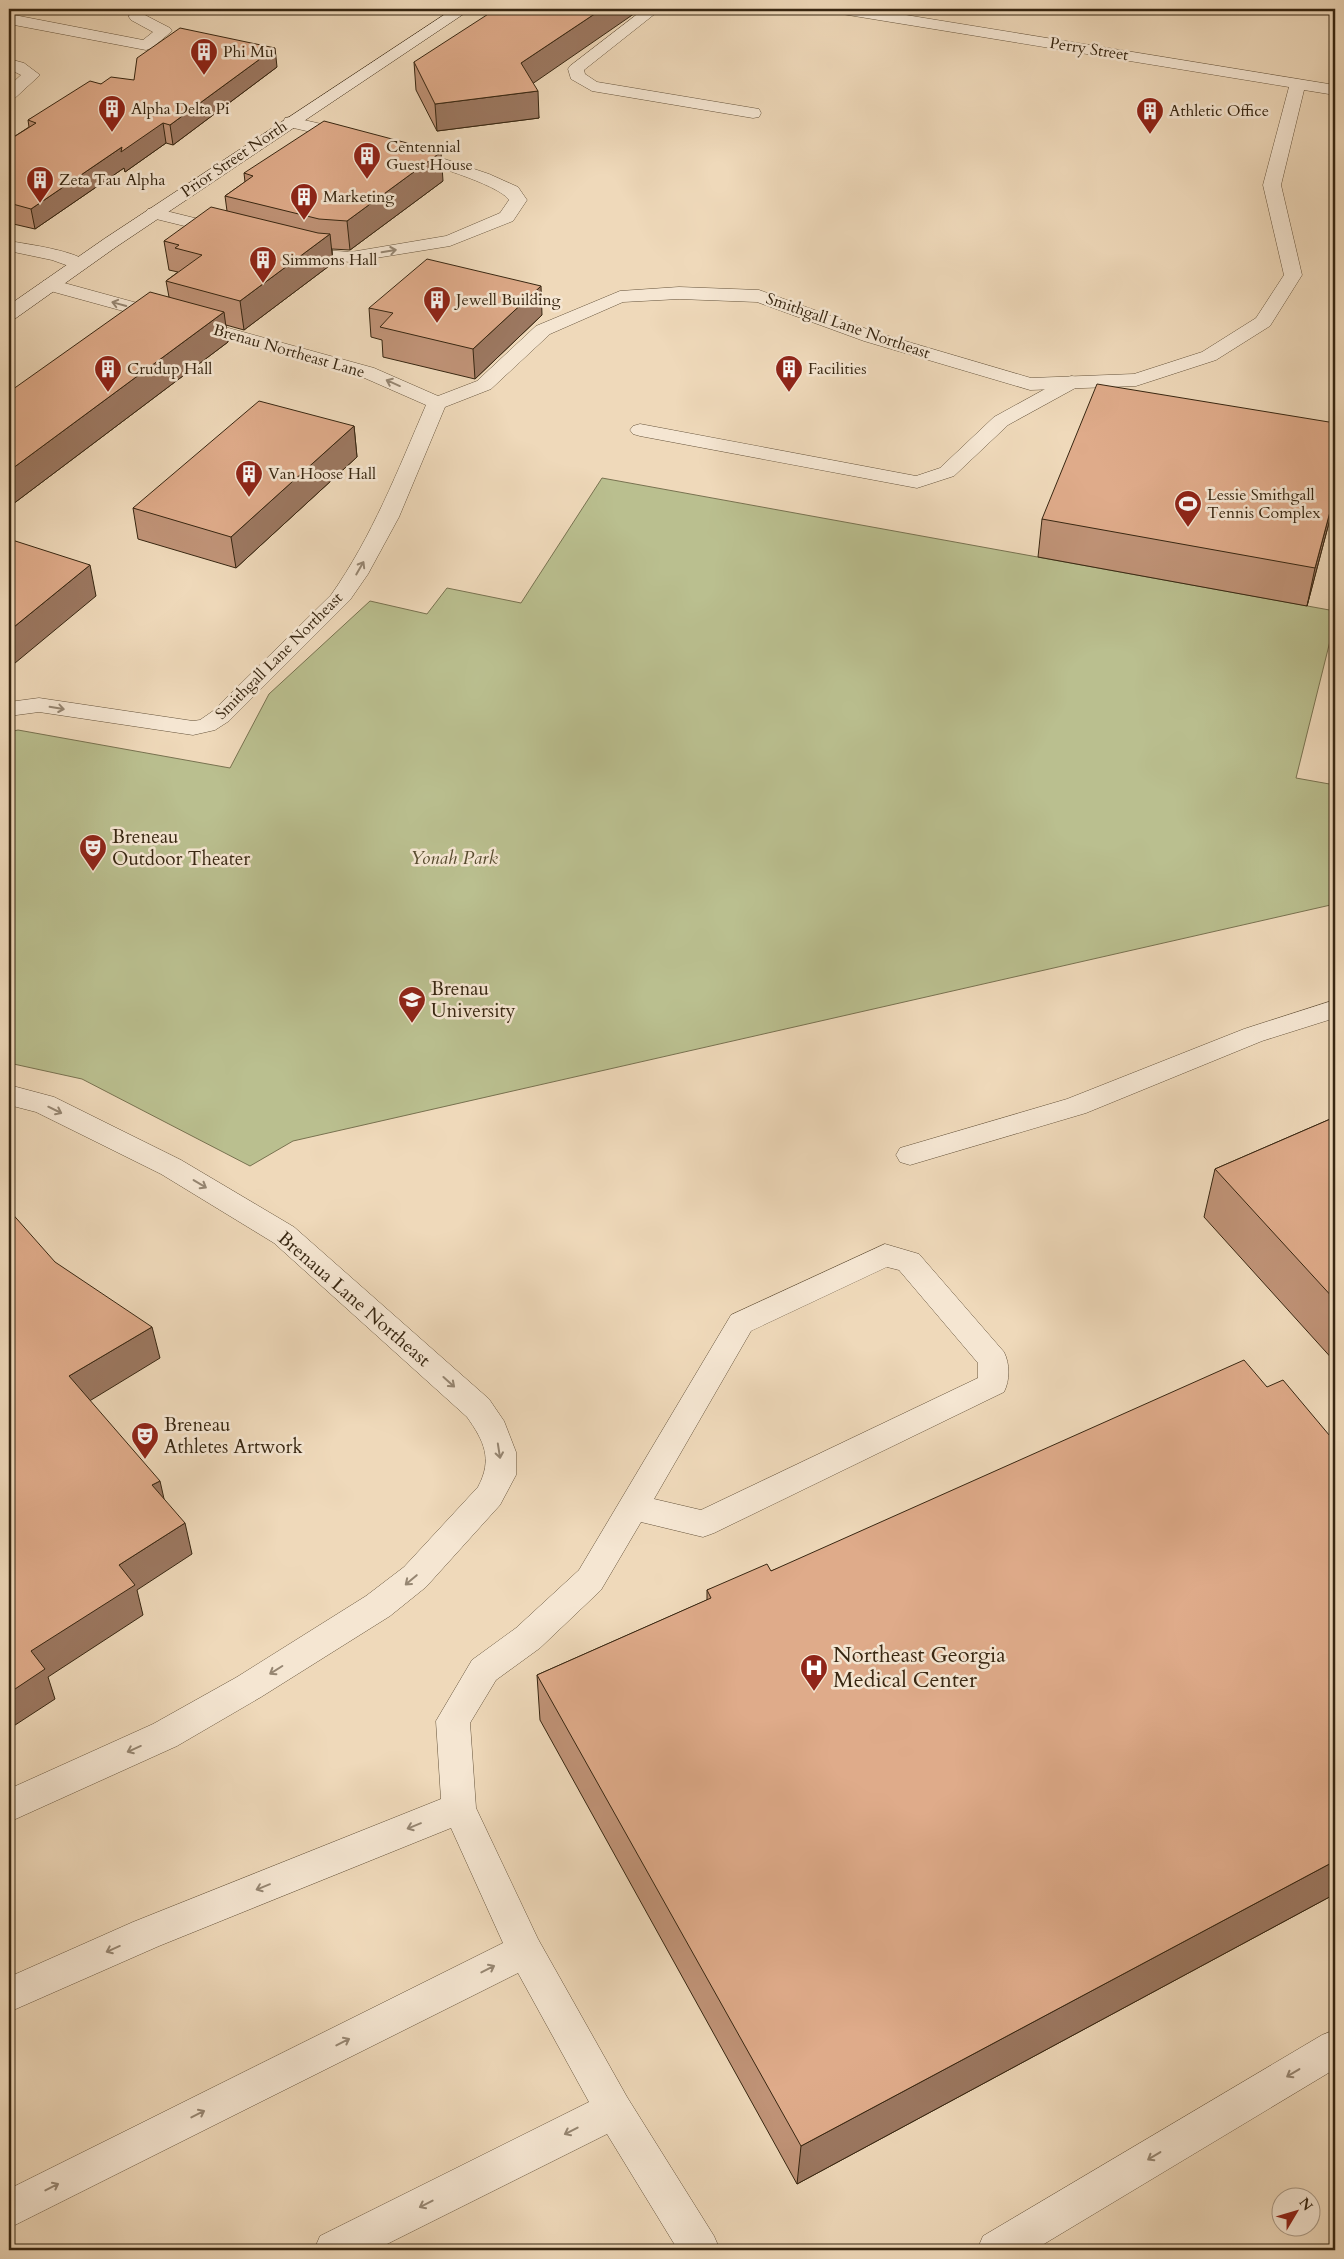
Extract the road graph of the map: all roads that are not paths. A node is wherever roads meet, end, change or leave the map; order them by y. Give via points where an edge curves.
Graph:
1 (139, 9) edge
2 (458, 9) edge
3 (653, 9) edge
4 (842, 9) edge
5 (9, 19) edge
6 (9, 64) edge
7 (1298, 83) junction
8 (1335, 90) edge
9 (9, 94) edge
10 (753, 113) dead end
11 (291, 122) junction
12 (362, 139) edge
13 (390, 147) edge
14 (154, 213) junction
15 (245, 236) edge
16 (9, 246) edge
17 (284, 246) edge
18 (80, 264) junction
19 (50, 285) junction
20 (9, 314) edge
21 (1072, 382) junction
22 (438, 403) junction
23 (640, 430) dead end
24 (9, 709) edge
25 (1335, 1009) edge
26 (9, 1095) edge
27 (910, 1155) dead end
28 (633, 1507) junction
29 (9, 1806) edge
30 (459, 1808) junction
31 (524, 1951) junction
32 (9, 1995) edge
33 (1335, 2048) edge
34 (614, 2110) junction
35 (9, 2209) edge
36 (334, 2250) edge
37 (700, 2250) edge
38 (997, 2250) edge

1 - 5 street via 138,16 164,31 146,45
2 - 11 street, Prior Street North
3 - 10 street via 576,68 577,76 592,86
4 - 7 street, Perry Street
6 - 9 street via 32,75
7 - 8 street, Perry Street
7 - 21 street, Smithgall Lane Northeast via 1272,185 1293,274 1262,322 1209,356 1136,380
11 - 12 street
11 - 14 street, Prior Street North
17 -> 13 street via 322,255 351,257 450,242 507,217 518,200 512,191 483,178
14 - 15 street
14 - 18 street, Prior Street North
16 - 18 street via 56,255
18 - 19 street, Prior Street North
19 - 20 street, Prior Street North
22 -> 19 street, Brenau Northeast Lane via 367,372
21 - 22 street, Smithgall Lane Northeast via 1030,384 871,337 759,296 679,293 620,297 543,330 484,385
21 - 23 street via 1001,420 948,472 918,482
24 -> 22 street, Smithgall Lane Northeast via 39,706 194,728 208,725 222,716 339,600 357,574 388,517
25 - 27 street via 1253,1035 1076,1106
26 -> 29 street, Brenaua Lane Northeast via 44,1104 171,1167 284,1235 478,1408 494,1430 500,1452 500,1474 489,1496 415,1577 378,1606 165,1735
28 - 28 street via 741,1323 885,1255 909,1262 993,1360 993,1384 703,1524
28 - 30 street via 590,1580 528,1638 484,1670 453,1721
30 - 31 street
30 -> 32 street via 146,1934
31 - 34 street
35 -> 31 street
33 -> 38 street
34 -> 36 street
34 - 37 street

